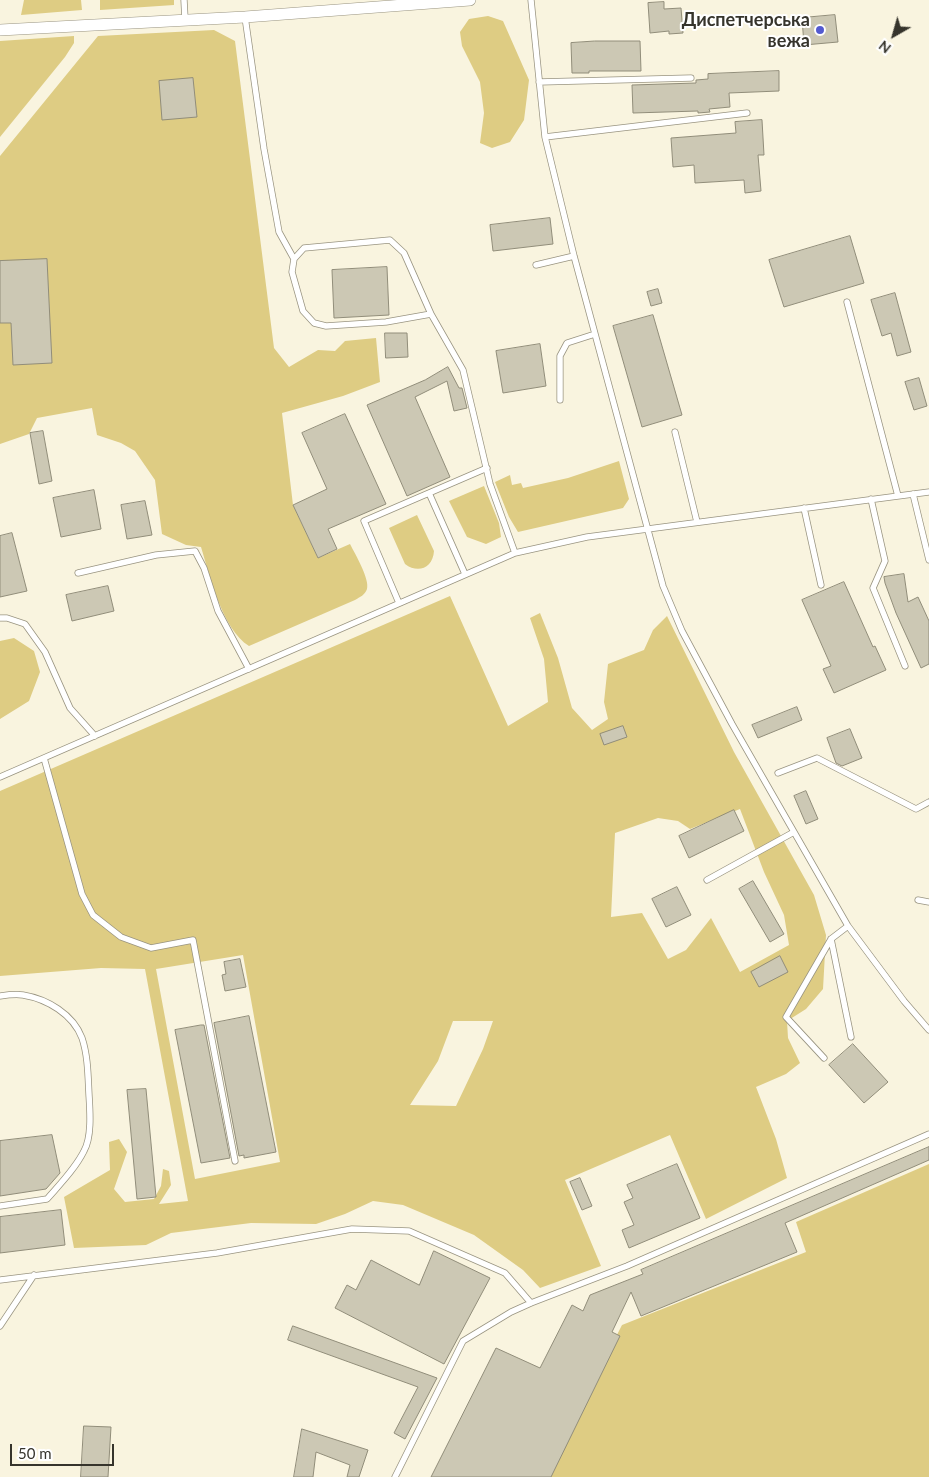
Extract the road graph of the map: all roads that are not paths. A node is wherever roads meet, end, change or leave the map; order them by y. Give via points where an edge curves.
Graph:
1 (184, 0) edge
2 (470, 0) edge
3 (531, 0) edge
4 (245, 17) junction
5 (185, 19) junction
6 (0, 30) edge
7 (691, 78) dead end
8 (539, 82) junction
9 (747, 113) dead end
10 (545, 137) junction
11 (574, 256) junction
12 (294, 258) junction
13 (536, 265) dead end
14 (847, 302) dead end
15 (431, 314) junction
16 (595, 334) junction
17 (560, 400) dead end
18 (675, 432) dead end
19 (486, 468) junction
20 (929, 492) edge
21 (428, 493) junction
22 (913, 494) junction
23 (898, 496) junction
24 (871, 500) junction
25 (804, 508) junction
26 (697, 522) junction
27 (647, 528) junction
28 (515, 553) junction
29 (929, 560) edge
30 (78, 573) dead end
31 (465, 574) junction
32 (821, 584) dead end
33 (400, 603) junction
34 (0, 618) edge
35 (905, 666) dead end
36 (249, 669) junction
37 (95, 736) junction
38 (44, 758) junction
39 (778, 773) dead end
40 (0, 776) edge
41 (929, 802) edge
42 (794, 832) junction
43 (707, 880) dead end
44 (918, 900) dead end
45 (929, 902) edge
46 (848, 926) junction
47 (831, 939) junction
48 (0, 996) edge
49 (929, 1030) edge
50 (851, 1037) dead end
51 (824, 1058) dead end
52 (929, 1134) edge
53 (235, 1161) dead end
54 (0, 1206) edge
55 (34, 1276) junction
56 (0, 1280) edge
57 (532, 1303) junction
58 (0, 1326) edge
59 (395, 1477) edge

1 - 5 lane
2 - 4 street
3 - 8 lane
4 - 5 street
4 - 12 lane via 279,232
5 - 6 street
7 - 8 lane
8 - 10 lane
9 - 10 lane
10 - 11 lane
11 - 13 lane
11 - 16 lane
12 - 15 lane via 304,248 390,240 404,253
12 - 15 lane via 292,272 299,301 314,323 326,326 386,322
14 - 23 lane
15 - 19 lane via 463,370
16 - 17 lane via 567,343 560,356
16 - 27 lane
18 - 26 lane
19 - 21 lane
19 - 28 lane
20 - 22 lane
21 - 31 lane
21 - 33 lane via 364,521
22 - 23 lane
22 - 29 lane
23 - 24 lane
24 - 25 lane
24 - 35 lane via 885,562 874,588
25 - 26 lane
25 - 32 lane
26 - 27 lane
27 - 28 lane via 559,542
27 - 42 lane via 663,586 682,631
28 - 31 lane
30 - 36 lane via 156,554 195,551 218,611
31 - 33 lane
33 - 36 lane
34 - 37 lane via 25,624 45,652 70,708
36 - 37 lane
37 - 38 lane
38 - 40 lane
38 - 53 lane via 82,894 93,915 121,937 151,948 193,940
39 - 41 lane via 817,758 916,809
42 - 43 lane
42 - 46 lane
44 - 45 lane
46 - 47 lane
46 - 49 lane
47 - 50 lane
47 - 51 lane via 786,1017
48 - 54 lane via 36,998 55,1007 72,1021 87,1059 90,1113 85,1150 47,1200
52 - 57 lane via 627,1266
55 - 56 lane
55 - 57 lane via 217,1253 352,1230 409,1230 505,1273
55 - 58 lane
57 - 59 lane via 463,1341

